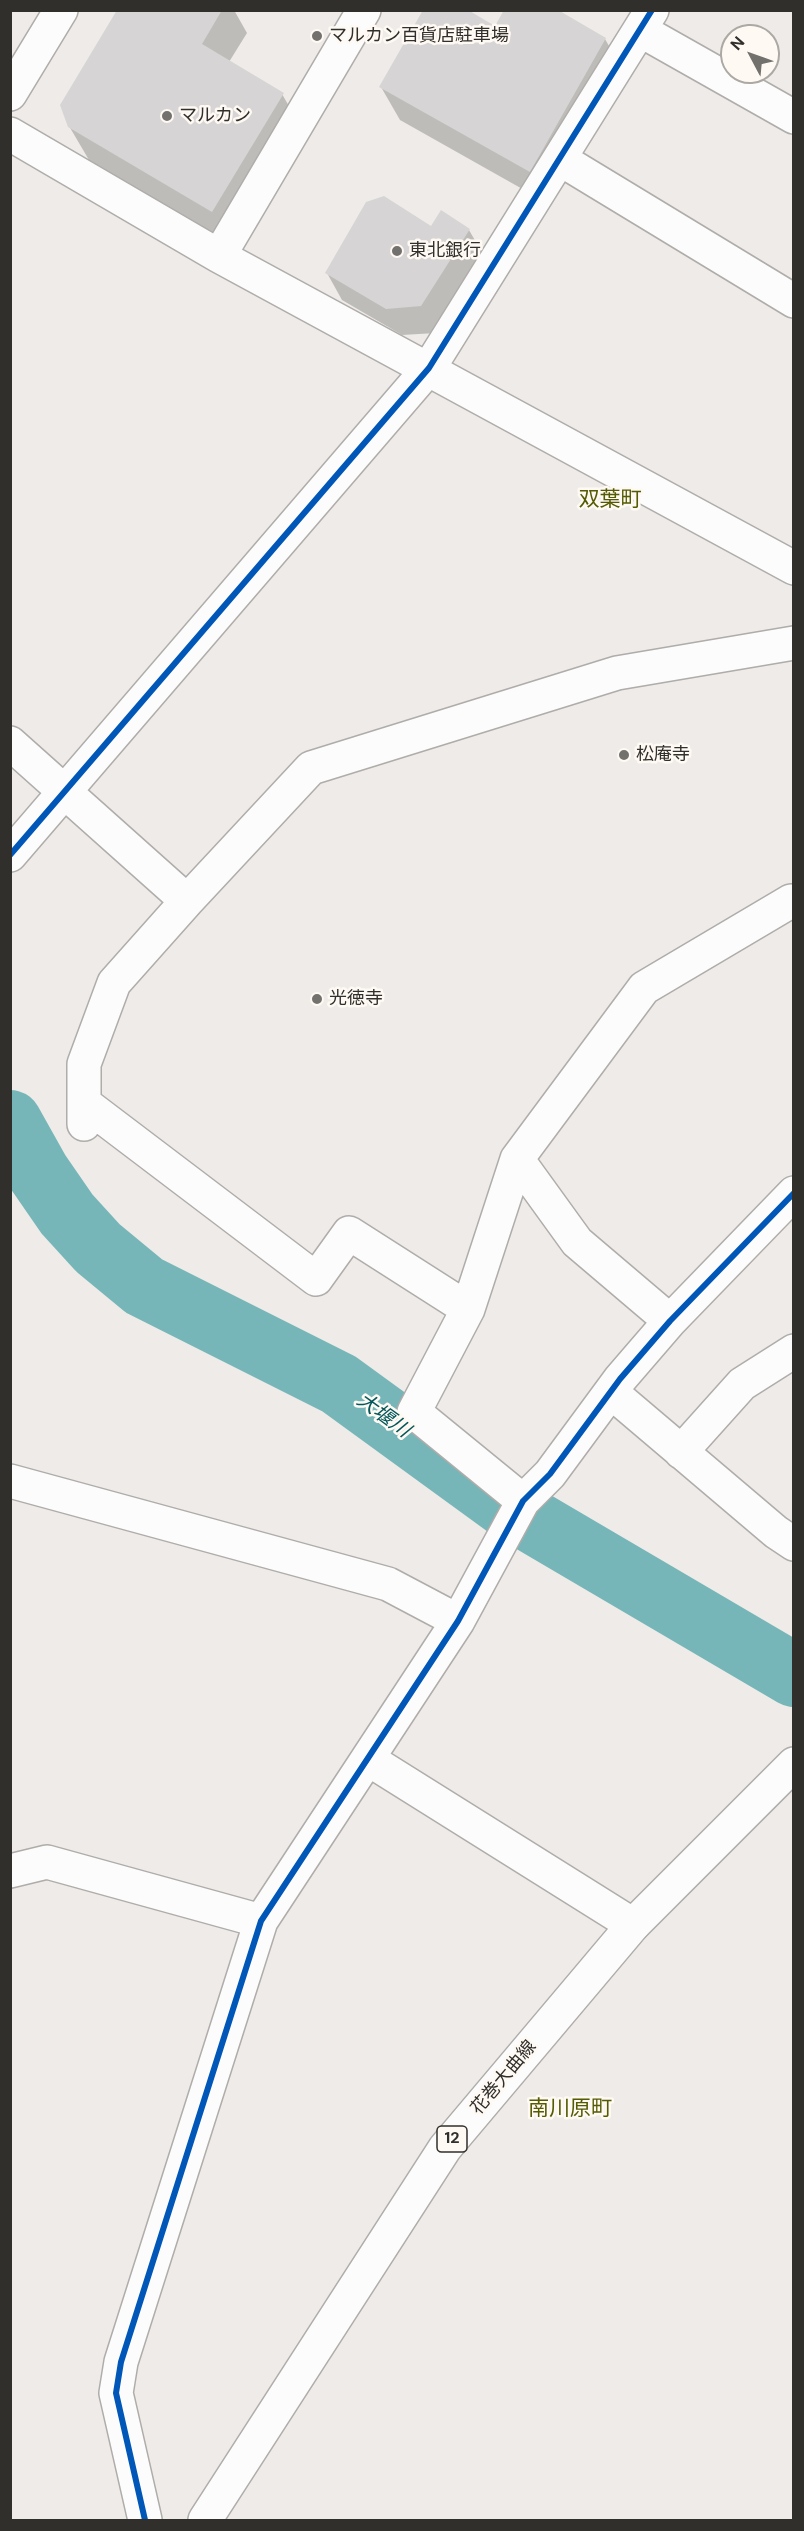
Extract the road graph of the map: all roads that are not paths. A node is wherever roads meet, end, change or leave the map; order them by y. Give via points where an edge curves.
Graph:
1 (61, 10) edge
2 (364, 10) edge
3 (646, 20) edge
4 (10, 94) edge
5 (794, 117) edge
6 (10, 134) edge
7 (560, 159) junction
8 (219, 256) junction
9 (794, 301) edge
10 (429, 368) junction
11 (794, 568) edge
12 (794, 644) edge
13 (10, 742) edge
14 (66, 791) junction
15 (10, 855) edge
16 (187, 900) junction
17 (791, 901) dead end
18 (517, 1159) junction
19 (794, 1193) edge
20 (468, 1309) junction
21 (670, 1321) junction
22 (794, 1351) edge
23 (611, 1392) junction
24 (681, 1452) junction
25 (10, 1481) edge
26 (523, 1501) junction
27 (794, 1544) edge
28 (458, 1621) junction
29 (368, 1759) junction
30 (794, 1764) edge
31 (10, 1871) edge
32 (261, 1921) junction
33 (633, 1925) junction
34 (145, 2520) edge
35 (205, 2520) edge

1 - 4 street
2 - 8 street
3 - 5 street
3 - 7 street
6 - 8 street
7 - 9 street
7 - 10 street
8 - 10 street
10 - 11 street
10 - 14 street
12 - 16 street via 617,673 311,768
13 - 14 street
14 - 15 street
14 - 16 street
16 - 20 street via 114,983 84,1064 84,1114 316,1279 349,1233
17 - 18 street via 644,988
18 - 20 street
18 - 21 street via 577,1242
19 - 21 street
20 - 26 street via 414,1412
21 - 23 street
22 - 24 street via 742,1384
23 - 24 street
23 - 26 street via 550,1474
24 - 27 street
25 - 28 street via 388,1584
26 - 28 street
28 - 29 street
29 - 32 street
29 - 33 street
30 - 33 street, 花巻大曲線 / 12
31 - 32 street via 47,1862
32 - 34 street via 121,2362 116,2392
33 - 35 street, 花巻大曲線 / 12 via 445,2148

